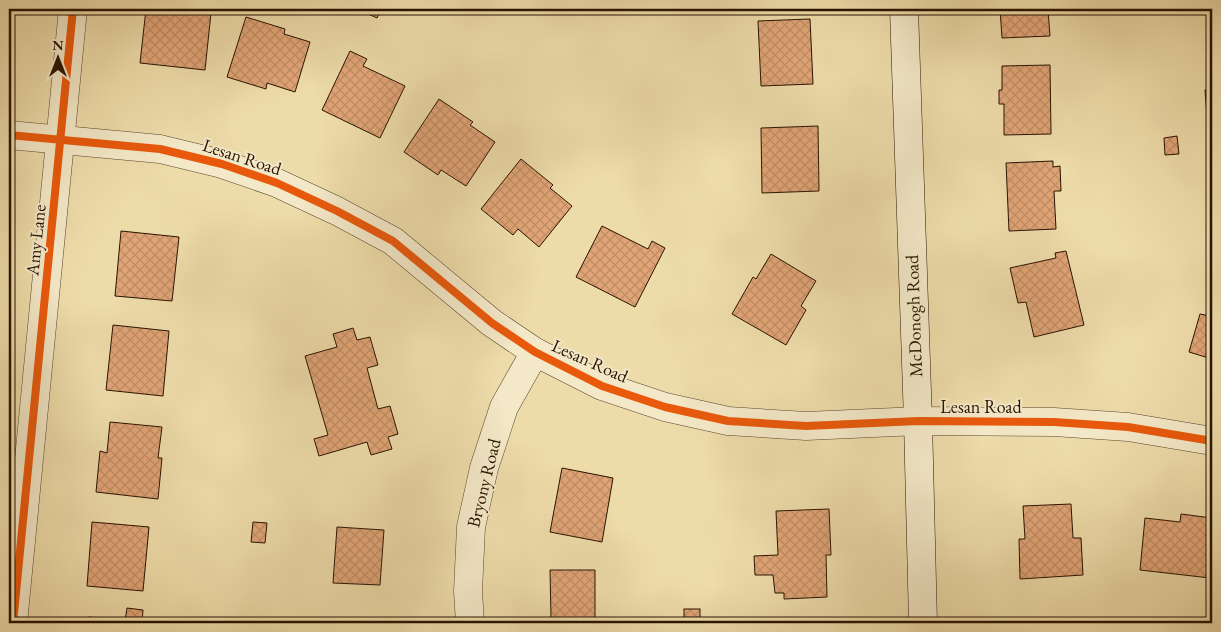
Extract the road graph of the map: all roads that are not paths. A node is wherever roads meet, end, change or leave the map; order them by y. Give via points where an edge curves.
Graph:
1 (73, 9) edge
2 (904, 9) edge
3 (9, 134) edge
4 (60, 139) junction
5 (535, 352) junction
6 (918, 421) junction
7 (1212, 441) edge
8 (13, 623) edge
9 (470, 623) edge
10 (923, 623) edge

1 - 4 street, Amy Lane
2 - 6 street, McDonogh Road
3 - 4 street, Lesan Road
4 - 5 street, Lesan Road via 160,149 222,164 277,183 393,241 492,323
4 - 8 street, Amy Lane
5 - 6 street, Lesan Road via 602,386 665,407 728,421 806,426
5 - 9 street, Bryony Road via 504,407 484,468 472,527 468,591
6 - 7 street, Lesan Road via 1054,422 1128,427
6 - 10 street, McDonogh Road

